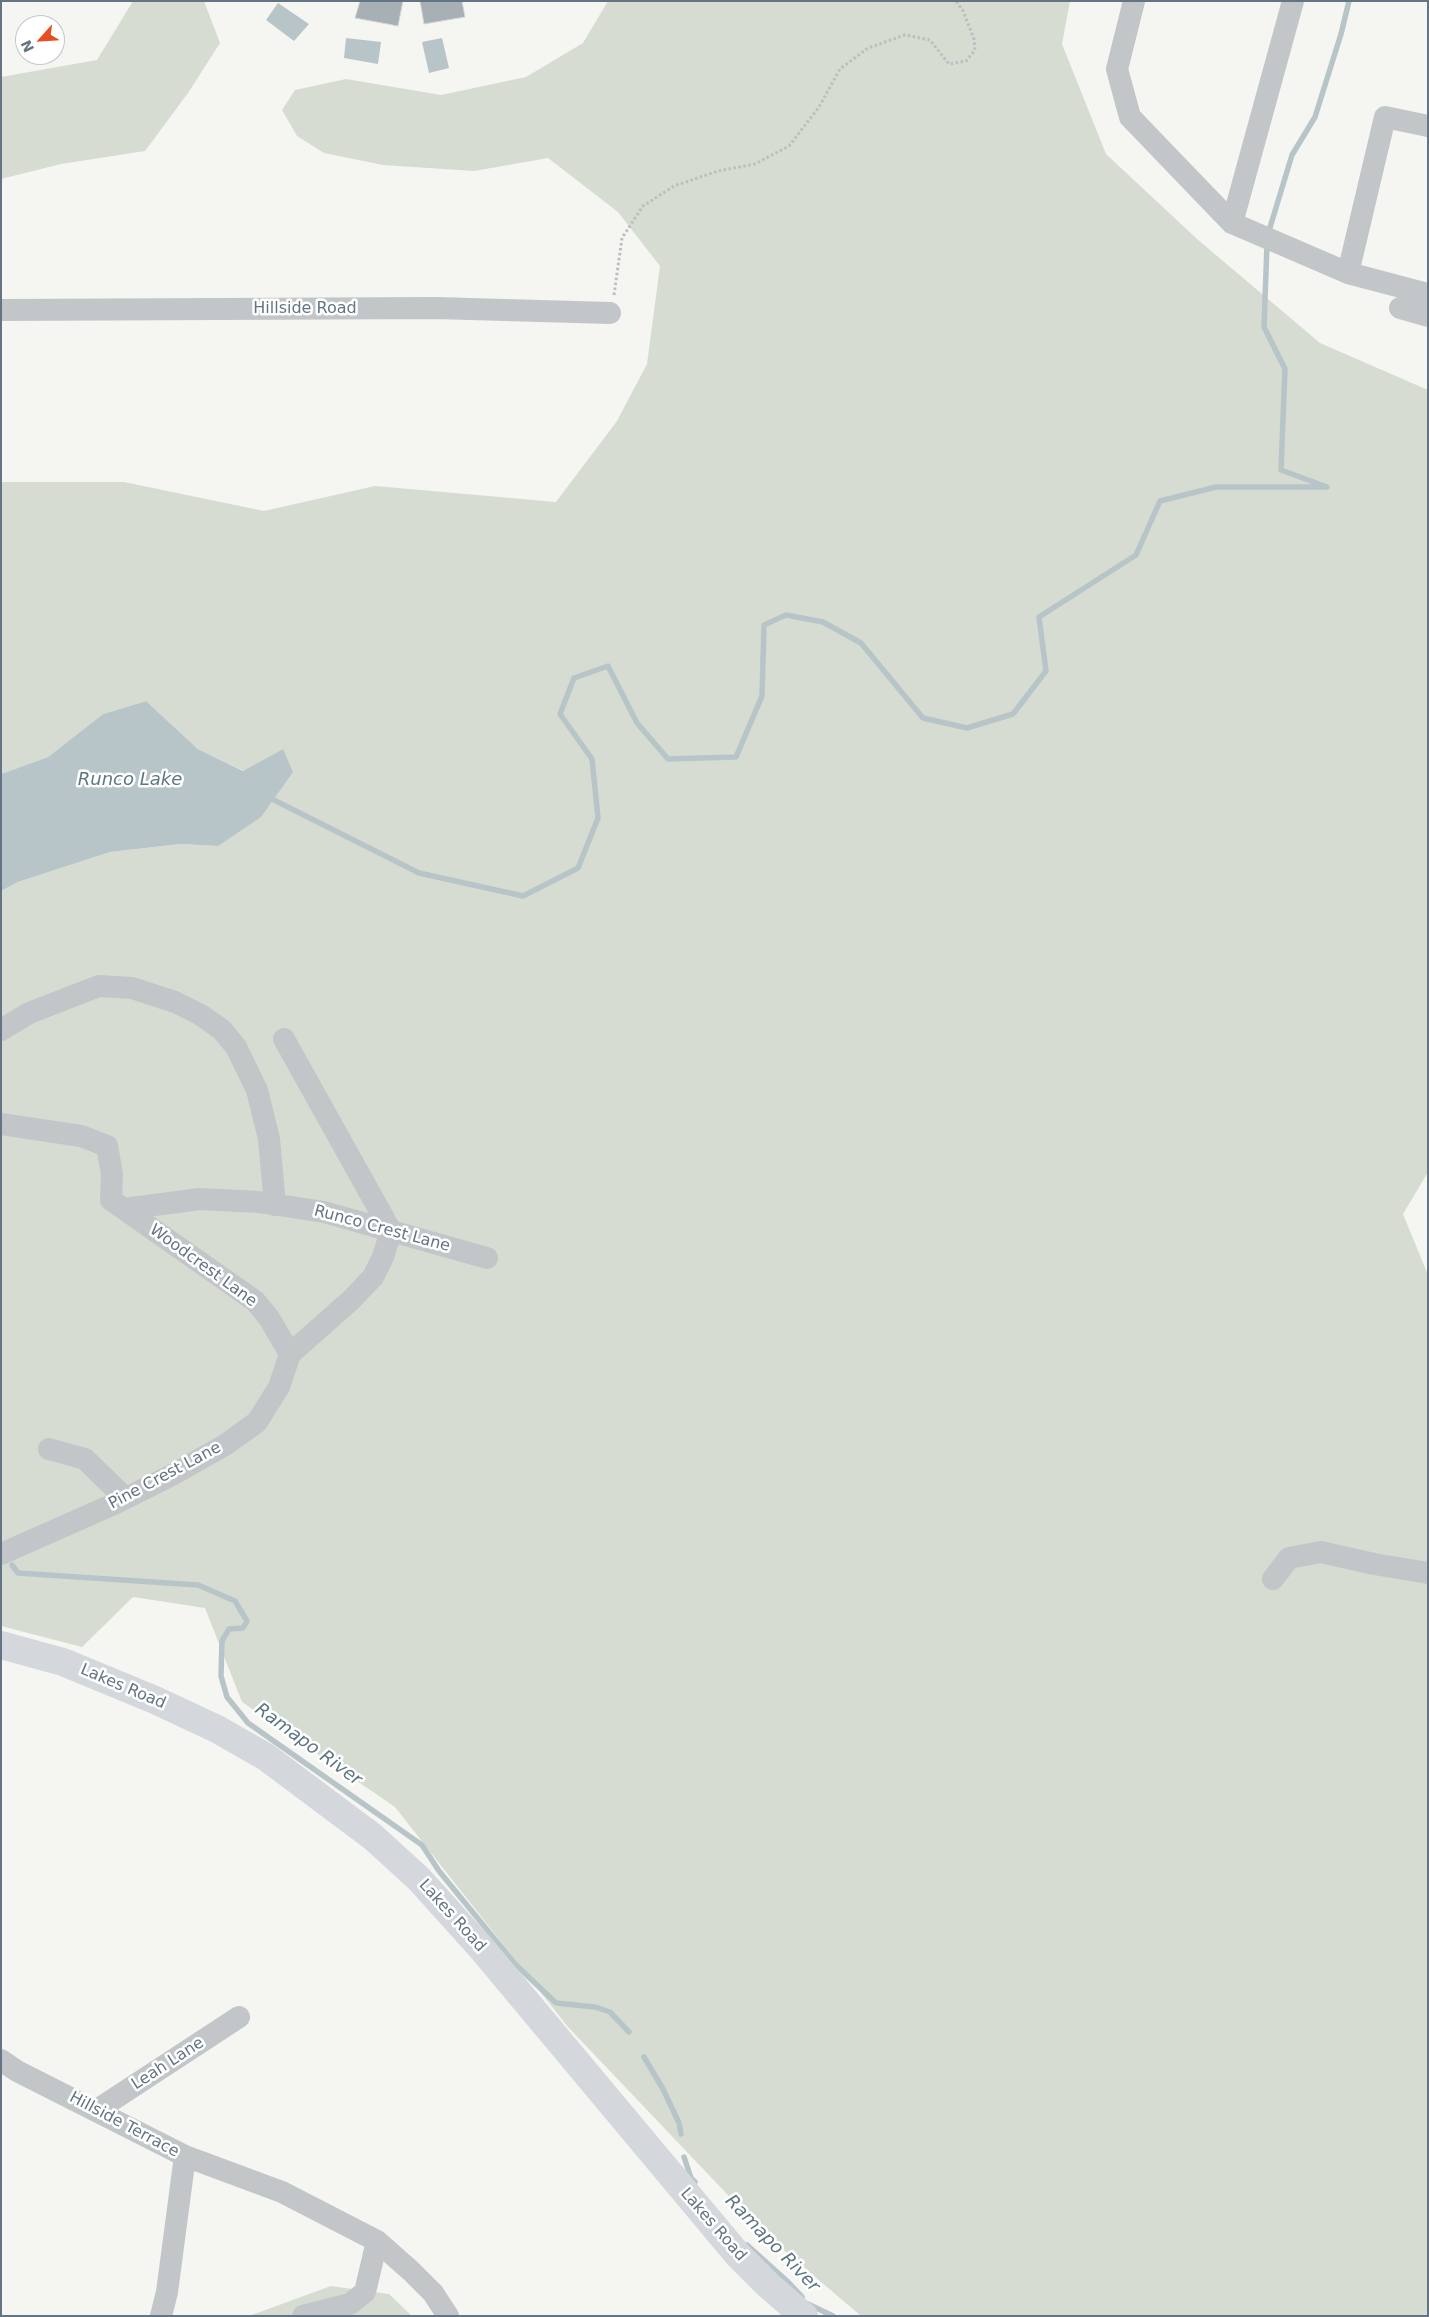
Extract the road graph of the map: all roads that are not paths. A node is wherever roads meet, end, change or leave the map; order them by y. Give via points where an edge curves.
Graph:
1 (1134, 1) edge
2 (1293, 1) edge
3 (1428, 126) edge
4 (1232, 223) junction
5 (1348, 273) junction
6 (1428, 294) edge
7 (1400, 308) dead end
8 (1, 310) edge
9 (610, 313) road end
10 (1428, 316) edge
11 (1, 1030) edge
12 (284, 1040) dead end
13 (1, 1124) edge
14 (275, 1205) junction
15 (124, 1209) junction
16 (391, 1231) junction
17 (487, 1258) dead end
18 (290, 1354) junction
19 (49, 1449) dead end
20 (125, 1498) junction
21 (1, 1554) edge
22 (1428, 1572) edge
23 (1273, 1579) dead end
24 (1, 1645) edge
25 (239, 2017) dead end
26 (1, 2060) edge
27 (97, 2110) junction
28 (185, 2156) junction
29 (377, 2241) junction
30 (161, 2316) edge
31 (303, 2316) edge
32 (448, 2316) edge
33 (804, 2316) edge

1 - 4 street via 1118,69 1130,117
2 - 4 street
3 - 5 street via 1385,117
4 - 5 street
5 - 6 street
7 - 10 street
8 - 9 street, Hillside Road via 435,308
11 - 14 street via 29,1013 99,986 132,988 175,1002 201,1015 222,1030 236,1047 257,1090 269,1139
12 - 16 street
13 - 15 street via 81,1136 107,1146 112,1174 111,1200
14 - 15 street, Runco Crest Lane via 200,1199
14 - 16 street, Runco Crest Lane via 324,1212
15 - 18 street, Woodcrest Lane via 256,1301
16 - 17 street, Runco Crest Lane
16 - 18 street via 384,1257 373,1277
18 - 20 street, Pine Crest Lane via 278,1387 257,1422 224,1445
19 - 20 street via 85,1459
20 - 21 street, Pine Crest Lane
22 - 23 street via 1321,1552 1289,1558
24 - 33 main road, Lakes Road via 63,1662 216,1729 266,1757 373,1838 419,1879 484,1950 738,2256
25 - 27 street, Leah Lane
26 - 27 street, Hillside Terrace
27 - 28 street, Hillside Terrace
28 - 29 street via 282,2192
28 - 30 street, Hillside Terrace
29 - 31 street via 365,2292 350,2304
29 - 32 street via 417,2276

